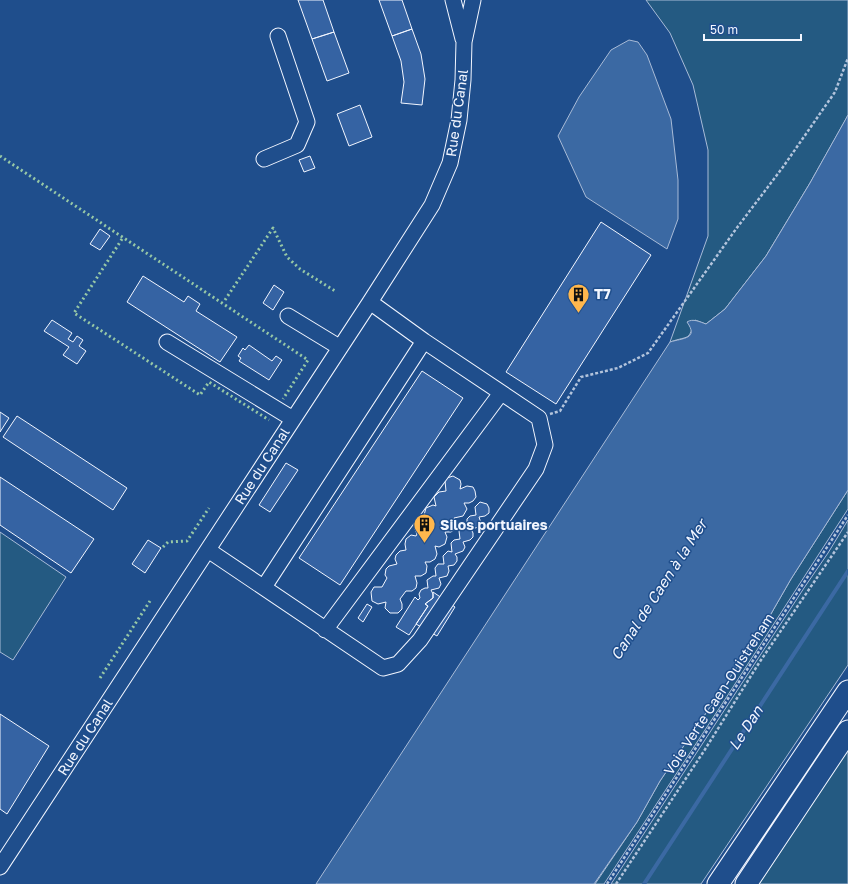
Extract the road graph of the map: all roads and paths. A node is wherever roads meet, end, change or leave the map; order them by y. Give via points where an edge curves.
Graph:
1 (453, 0) edge
2 (473, 0) edge
3 (278, 36) dead end
4 (464, 42) junction
5 (848, 58) edge
6 (264, 159) dead end
7 (370, 302) junction
8 (288, 316) dead end
9 (424, 341) junction
10 (167, 342) dead end
11 (339, 347) junction
12 (501, 393) junction
13 (538, 418) junction
14 (293, 419) junction
15 (848, 515) edge
16 (848, 532) edge
17 (208, 550) junction
18 (264, 587) junction
19 (326, 630) junction
20 (848, 691) edge
21 (848, 731) edge
22 (0, 867) edge
23 (606, 884) edge
24 (616, 884) edge
25 (718, 884) edge
26 (746, 884) edge

1 - 4 street, Rue du Canal
2 - 4 street, Rue du Canal
3 - 6 street via 307,122 297,145
4 - 7 street, Rue du Canal via 459,120 450,163 432,205
5 - 13 path via 835,92 648,353 618,368 582,377 560,411
7 - 9 street
7 - 11 street, Rue du Canal
8 - 11 street
9 - 12 street
9 - 18 street
10 - 14 street
11 - 14 street, Rue du Canal
12 - 13 street
12 - 19 street
13 - 19 street via 545,445 536,469 420,640 398,664 383,668
14 - 17 street, Rue du Canal
15 - 23 path, Voie Verte Caen-Ouistreham
16 - 24 path
17 - 18 street
17 - 22 street, Rue du Canal
18 - 19 street
20 - 25 highway
21 - 26 highway

